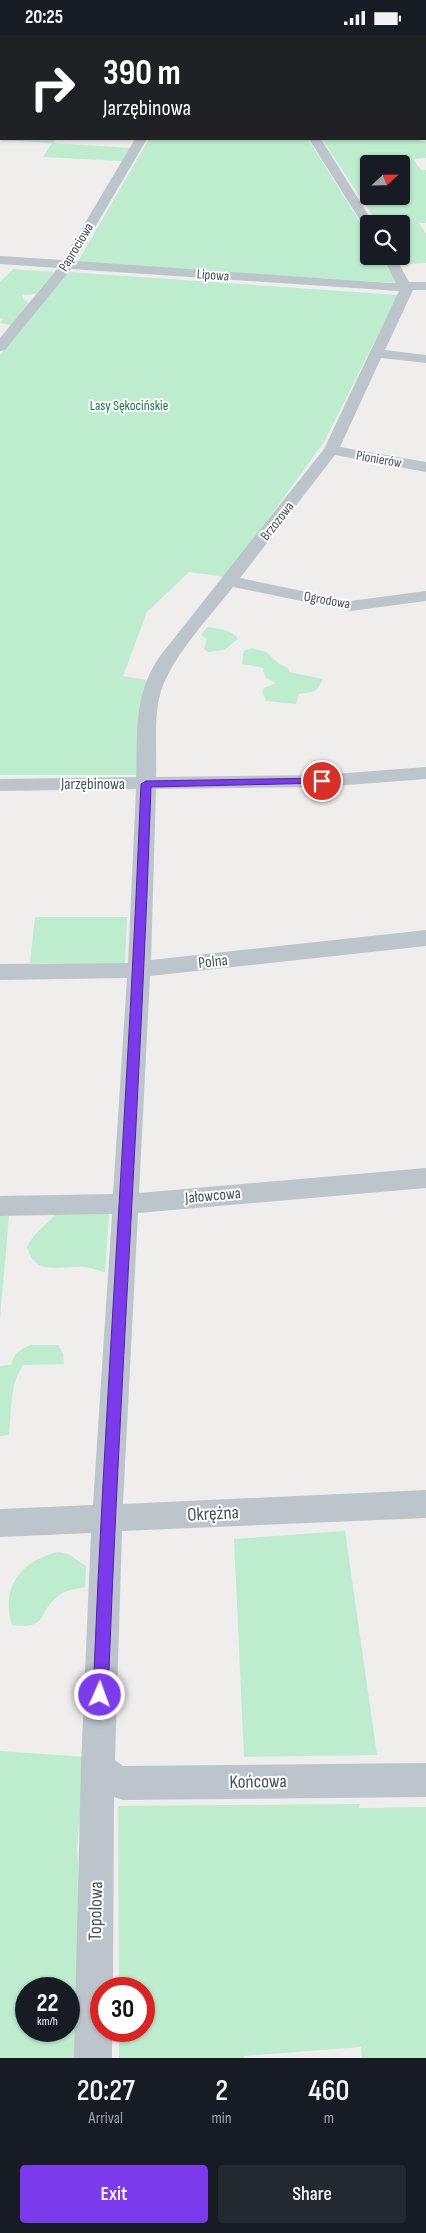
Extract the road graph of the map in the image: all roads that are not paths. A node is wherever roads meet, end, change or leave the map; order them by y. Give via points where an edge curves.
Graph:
1 (140, 140) edge
2 (317, 140) edge
3 (363, 215) edge
4 (0, 260) edge
5 (394, 265) edge
6 (66, 266) junction
7 (426, 285) edge
8 (407, 287) junction
9 (0, 347) edge
10 (376, 353) junction
11 (426, 359) edge
12 (331, 450) junction
13 (426, 467) edge
14 (230, 581) junction
15 (426, 595) edge
16 (426, 773) edge
17 (146, 784) junction
18 (0, 785) edge
19 (426, 938) edge
20 (139, 970) junction
21 (0, 971) edge
22 (426, 1178) edge
23 (125, 1204) junction
24 (0, 1206) edge
25 (426, 1504) edge
26 (107, 1518) junction
27 (0, 1523) edge
28 (98, 1765) junction
29 (426, 1780) edge
30 (93, 2058) edge

1 - 6 street, Paprociowa
2 - 3 street
4 - 6 street, Lipowa
5 - 8 street
6 - 8 street, Lipowa
6 - 9 street, Paprociowa
7 - 8 street, Lipowa
8 - 10 street, Brzozowa
10 - 11 street
10 - 12 street, Brzozowa
12 - 13 street, Pionierów
12 - 14 street, Brzozowa
14 - 15 street, Ogrodowa via 350,606
14 - 17 street, Brzozowa via 167,660 154,684 149,701
16 - 17 street, Jarzębinowa via 322,781
17 - 18 street, Jarzębinowa
17 - 20 street, Brzozowa
19 - 20 street, Polna
20 - 21 street, Polna
20 - 23 street, Brzozowa
22 - 23 street, Jałowcowa
23 - 24 street, Jałowcowa
23 - 26 street, Topolowa
25 - 26 street, Okrężna
26 - 27 street, Okrężna
26 - 28 street, Topolowa
28 - 29 street, Końcowa via 105,1776 123,1783
28 - 30 street, Topolowa

